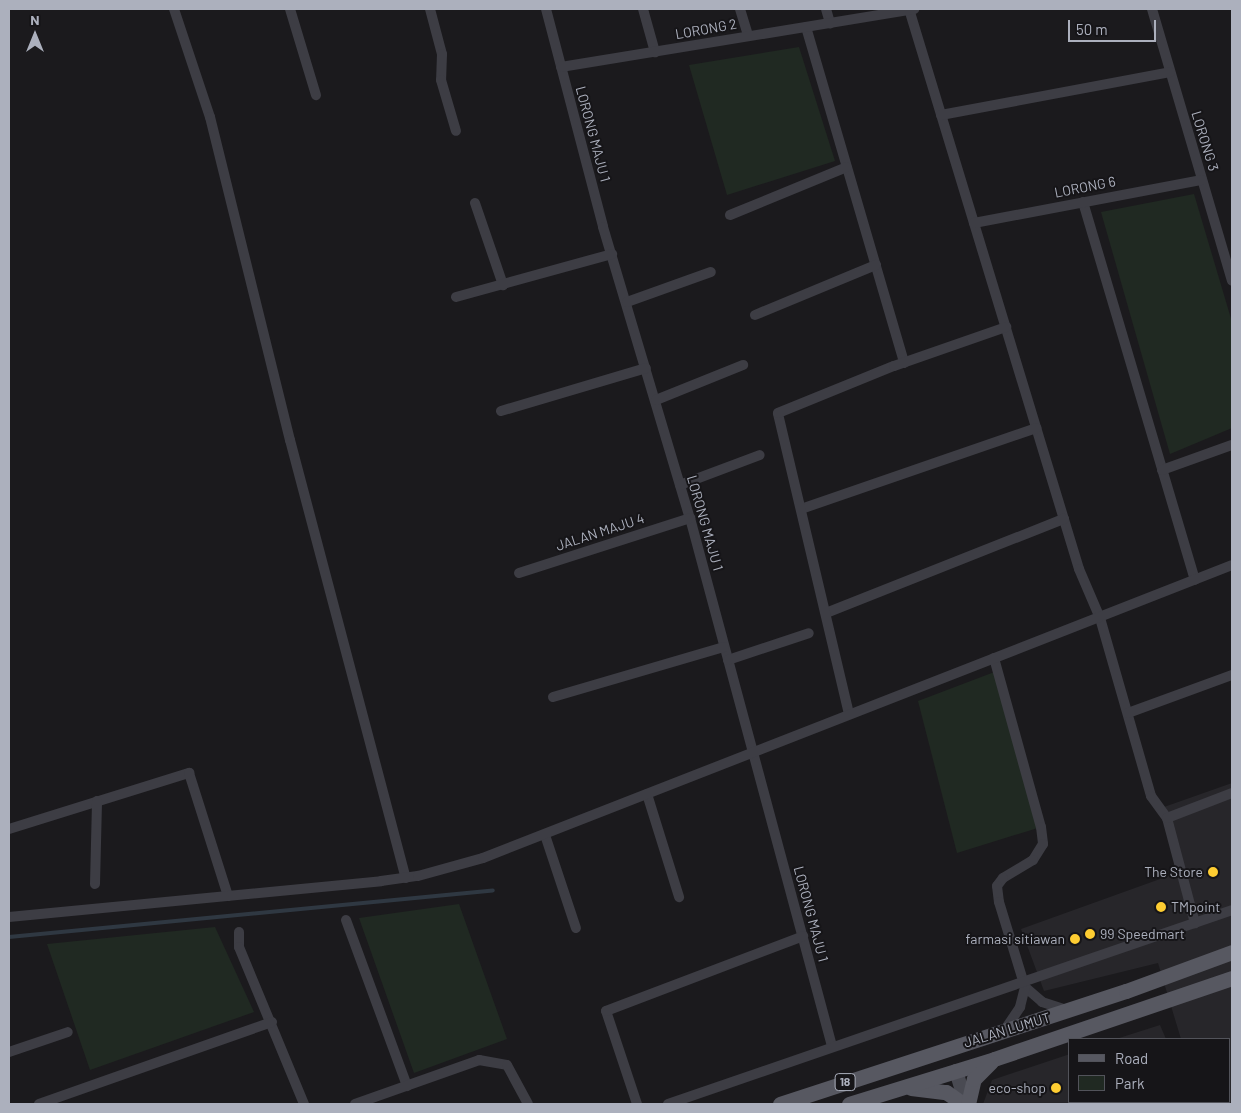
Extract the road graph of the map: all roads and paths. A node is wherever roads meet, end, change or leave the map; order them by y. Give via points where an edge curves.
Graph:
1 (174, 9) edge
2 (290, 9) edge
3 (430, 9) edge
4 (546, 9) edge
5 (643, 9) edge
6 (740, 9) edge
7 (826, 9) edge
8 (911, 9) edge
9 (1152, 9) edge
10 (830, 23) junction
11 (806, 27) junction
12 (748, 36) junction
13 (655, 52) junction
14 (561, 67) junction
15 (1170, 72) junction
16 (316, 96) dead end
17 (941, 115) junction
18 (456, 131) dead end
19 (847, 167) junction
20 (1202, 180) junction
21 (475, 202) dead end
22 (1083, 202) junction
23 (730, 215) dead end
24 (974, 222) junction
25 (612, 254) junction
26 (876, 265) junction
27 (711, 272) dead end
28 (1232, 280) edge
29 (503, 285) junction
30 (456, 298) dead end
31 (627, 302) junction
32 (755, 315) dead end
33 (1006, 327) junction
34 (904, 362) junction
35 (743, 365) dead end
36 (646, 368) junction
37 (656, 400) junction
38 (501, 411) dead end
39 (1036, 428) junction
40 (1232, 445) edge
41 (760, 455) dead end
42 (1162, 470) junction
43 (680, 485) junction
44 (801, 509) junction
45 (690, 518) junction
46 (1064, 519) junction
47 (1232, 565) edge
48 (519, 573) dead end
49 (1195, 580) junction
50 (826, 613) junction
51 (1100, 618) junction
52 (809, 633) dead end
53 (724, 646) junction
54 (994, 658) junction
55 (728, 660) junction
56 (1232, 675) edge
57 (552, 697) dead end
58 (1128, 713) junction
59 (849, 714) junction
60 (753, 753) junction
61 (1232, 793) edge
62 (647, 794) junction
63 (97, 802) junction
64 (1167, 818) junction
65 (9, 829) edge
66 (545, 835) junction
67 (406, 878) junction
68 (95, 884) dead end
69 (228, 896) junction
70 (679, 897) dead end
71 (1232, 910) edge
72 (9, 917) edge
73 (346, 920) dead end
74 (1195, 923) junction
75 (576, 928) dead end
76 (239, 932) dead end
77 (803, 936) junction
78 (1232, 952) edge
79 (1196, 965) junction
80 (1232, 977) edge
81 (1024, 984) junction
82 (1126, 991) junction
83 (1169, 1000) junction
84 (1068, 1010) junction
85 (272, 1022) junction
86 (68, 1032) dead end
87 (1004, 1032) junction
88 (985, 1036) junction
89 (832, 1046) junction
90 (9, 1052) edge
91 (994, 1059) junction
92 (910, 1060) junction
93 (956, 1071) junction
94 (407, 1086) junction
95 (898, 1087) junction
96 (39, 1104) edge
97 (304, 1104) edge
98 (355, 1104) edge
99 (528, 1104) edge
100 (636, 1104) edge
101 (668, 1104) edge
102 (780, 1104) edge
103 (849, 1104) edge
104 (965, 1104) edge

1 - 67 street via 210,117 290,440
2 - 16 street
3 - 18 street via 442,54 441,80
4 - 14 street, LORONG MAJU 1
5 - 13 street
6 - 12 street
7 - 10 street
8 - 10 street, LORONG 2
8 - 17 street
9 - 15 street, LORONG 3
10 - 11 street, LORONG 2
11 - 12 street, LORONG 2
11 - 19 street
12 - 13 street, LORONG 2
13 - 14 street, LORONG 2
14 - 25 street, LORONG MAJU 1
15 - 17 street
15 - 20 street, LORONG 3
17 - 24 street
19 - 23 street
19 - 26 street
20 - 22 street, LORONG 6
20 - 28 street, LORONG 3
21 - 29 street
22 - 24 street, LORONG 6
22 - 42 street
24 - 33 street
25 - 29 street
25 - 31 street, LORONG MAJU 1
26 - 32 street
26 - 34 street
27 - 31 street
29 - 30 street
31 - 36 street, LORONG MAJU 1
33 - 34 street
33 - 39 street
34 - 44 street via 778,413
35 - 37 street
36 - 37 street, LORONG MAJU 1
36 - 38 street
37 - 43 street, LORONG MAJU 1
39 - 44 street
39 - 46 street
40 - 42 street
41 - 43 street
42 - 49 street
43 - 45 street, LORONG MAJU 1
44 - 50 street
45 - 48 street, JALAN MAJU 4
45 - 53 street, LORONG MAJU 1
46 - 50 street
46 - 51 street via 1079,569
47 - 49 street
49 - 51 street
50 - 59 street
51 - 54 street
51 - 58 street
52 - 55 street
53 - 55 street, LORONG MAJU 1
53 - 57 street
54 - 59 street
54 - 81 street via 1041,826 1043,844 1033,860 1003,878 997,886
55 - 60 street, LORONG MAJU 1
56 - 58 street
58 - 64 street via 1151,796
59 - 60 street
60 - 62 street
60 - 77 street, LORONG MAJU 1
61 - 64 street
62 - 66 street
62 - 70 street
63 - 65 street
63 - 68 street
63 - 69 street via 189,773
64 - 74 street
66 - 67 street via 483,858
66 - 75 street
67 - 69 street
69 - 72 street
71 - 74 street
73 - 94 street
74 - 81 street
76 - 85 street via 239,947
77 - 89 street, LORONG MAJU 1
77 - 100 street via 606,1011
78 - 79 main road, JALAN LUMUT / 18
79 - 80 main road via 1203,975 1212,978
79 - 82 main road, JALAN LUMUT / 18
80 - 83 main road, JALAN LUMUT / 18
81 - 84 street via 1042,1002
81 - 87 street via 1020,1007
81 - 89 street
82 - 83 main road via 1154,987 1161,989
82 - 84 main road, JALAN LUMUT / 18
83 - 91 main road, JALAN LUMUT / 18
84 - 87 main road, JALAN LUMUT / 18
85 - 96 street
85 - 97 street
86 - 90 street
87 - 88 main road, JALAN LUMUT / 18
88 - 92 main road, JALAN LUMUT / 18
88 - 93 main road via 968,1050
89 - 101 street
91 - 93 main road, JALAN LUMUT / 18
91 - 104 main road via 974,1079
92 - 93 main road via 937,1060
92 - 102 main road, JALAN LUMUT / 18
93 - 95 main road, JALAN LUMUT / 18
93 - 104 street
94 - 98 street
94 - 99 street via 479,1060 493,1061 507,1065
95 - 103 main road, JALAN LUMUT / 18
95 - 104 main road via 936,1089

